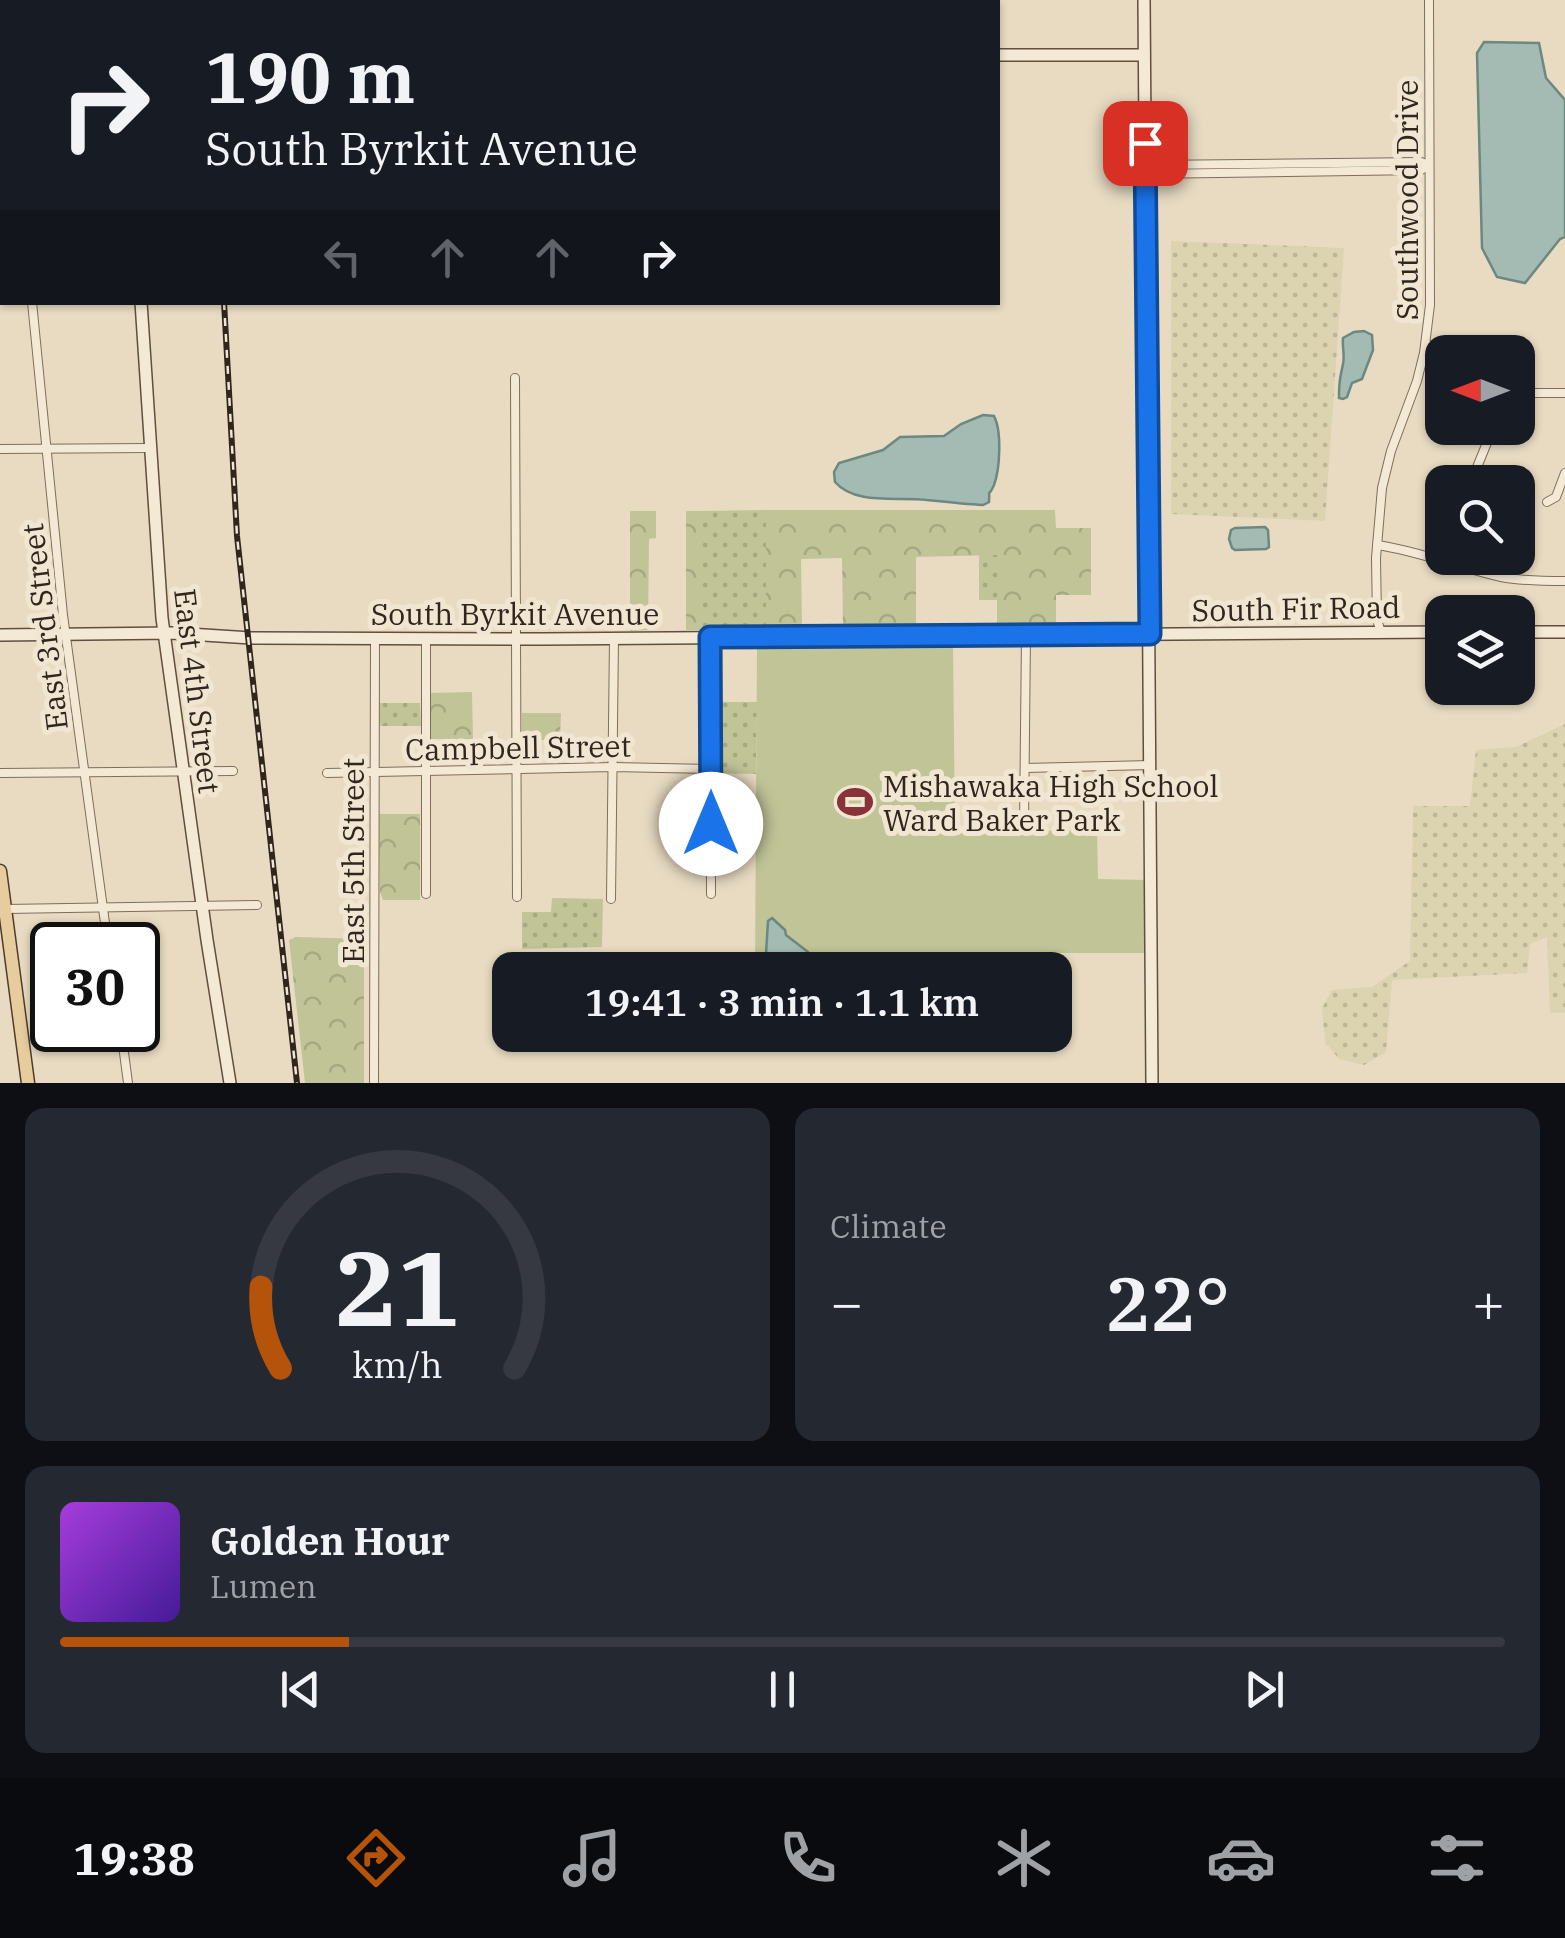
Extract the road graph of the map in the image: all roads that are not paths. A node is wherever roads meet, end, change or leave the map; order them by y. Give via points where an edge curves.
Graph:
1 (1144, 0) edge
2 (1429, 0) edge
3 (1144, 55) junction
4 (1000, 56) edge
5 (1428, 166) junction
6 (1146, 170) junction
7 (32, 305) edge
8 (141, 305) edge
9 (1427, 335) edge
10 (1425, 348) edge
11 (515, 378) dead end
12 (1535, 393) edge
13 (1565, 393) edge
14 (150, 448) junction
15 (0, 449) edge
16 (46, 450) junction
17 (1565, 473) edge
18 (1547, 502) dead end
19 (1377, 545) junction
20 (1425, 554) edge
21 (1494, 575) edge
22 (1565, 581) edge
23 (1381, 632) junction
24 (1425, 632) edge
25 (1535, 632) edge
26 (1565, 632) edge
27 (164, 633) junction
28 (66, 634) junction
29 (1150, 634) junction
30 (0, 635) edge
31 (1026, 635) junction
32 (710, 637) junction
33 (374, 638) junction
34 (426, 638) junction
35 (516, 638) junction
36 (614, 638) junction
37 (1151, 765) junction
38 (613, 767) junction
39 (1025, 768) junction
40 (516, 769) junction
41 (710, 769) junction
42 (233, 771) dead end
43 (426, 771) junction
44 (84, 772) junction
45 (184, 772) junction
46 (0, 773) edge
47 (326, 773) dead end
48 (374, 773) junction
49 (1024, 828) dead end
50 (0, 870) edge
51 (426, 894) dead end
52 (711, 894) dead end
53 (517, 897) dead end
54 (611, 899) dead end
55 (256, 906) dead end
56 (202, 907) junction
57 (103, 908) junction
58 (5, 909) junction
59 (105, 922) edge
60 (124, 1052) edge
61 (28, 1083) edge
62 (128, 1083) edge
63 (230, 1083) edge
64 (374, 1083) edge
65 (1152, 1083) edge

1 - 3 street
2 - 5 street, Southwood Drive
3 - 4 street
3 - 6 street
5 - 6 street
5 - 9 street, Southwood Drive
6 - 29 street
7 - 16 street, East 3rd Street
8 - 14 street, East 4th Street
10 - 19 street, Southwood Drive via 1386,469
11 - 35 street
12 - 13 street
14 - 16 street
14 - 27 street, East 4th Street
15 - 16 street
16 - 28 street, East 3rd Street
17 - 18 street via 1556,497
19 - 20 street
19 - 23 street, Southwood Drive
21 - 22 street
23 - 24 street, South Fir Road
23 - 29 street, South Fir Road
25 - 26 street
27 - 28 street, South Byrkit Avenue
27 - 33 street, South Byrkit Avenue
27 - 45 street, East 4th Street
28 - 30 street, South Byrkit Avenue
28 - 44 street, East 3rd Street
29 - 31 street, South Byrkit Avenue
29 - 37 street
31 - 32 street, South Byrkit Avenue
31 - 39 street
32 - 36 street, South Byrkit Avenue
32 - 41 street
33 - 34 street, South Byrkit Avenue
33 - 48 street, East 5th Street
34 - 35 street, South Byrkit Avenue
34 - 43 street
35 - 36 street, South Byrkit Avenue
35 - 40 street
36 - 38 street
37 - 39 street
37 - 65 street
38 - 40 street, Campbell Street
38 - 41 street, Campbell Street
38 - 54 street
39 - 49 street
40 - 43 street, Campbell Street
40 - 53 street
41 - 52 street
42 - 45 street
43 - 48 street, Campbell Street
43 - 51 street
44 - 45 street
44 - 46 street
44 - 57 street, East 3rd Street
45 - 56 street, East 4th Street
47 - 48 street, Campbell Street
48 - 64 street, East 5th Street
50 - 58 main road
55 - 56 street
56 - 57 street
56 - 63 street, East 4th Street
57 - 58 street
57 - 59 street, East 3rd Street
58 - 61 main road
60 - 62 street

